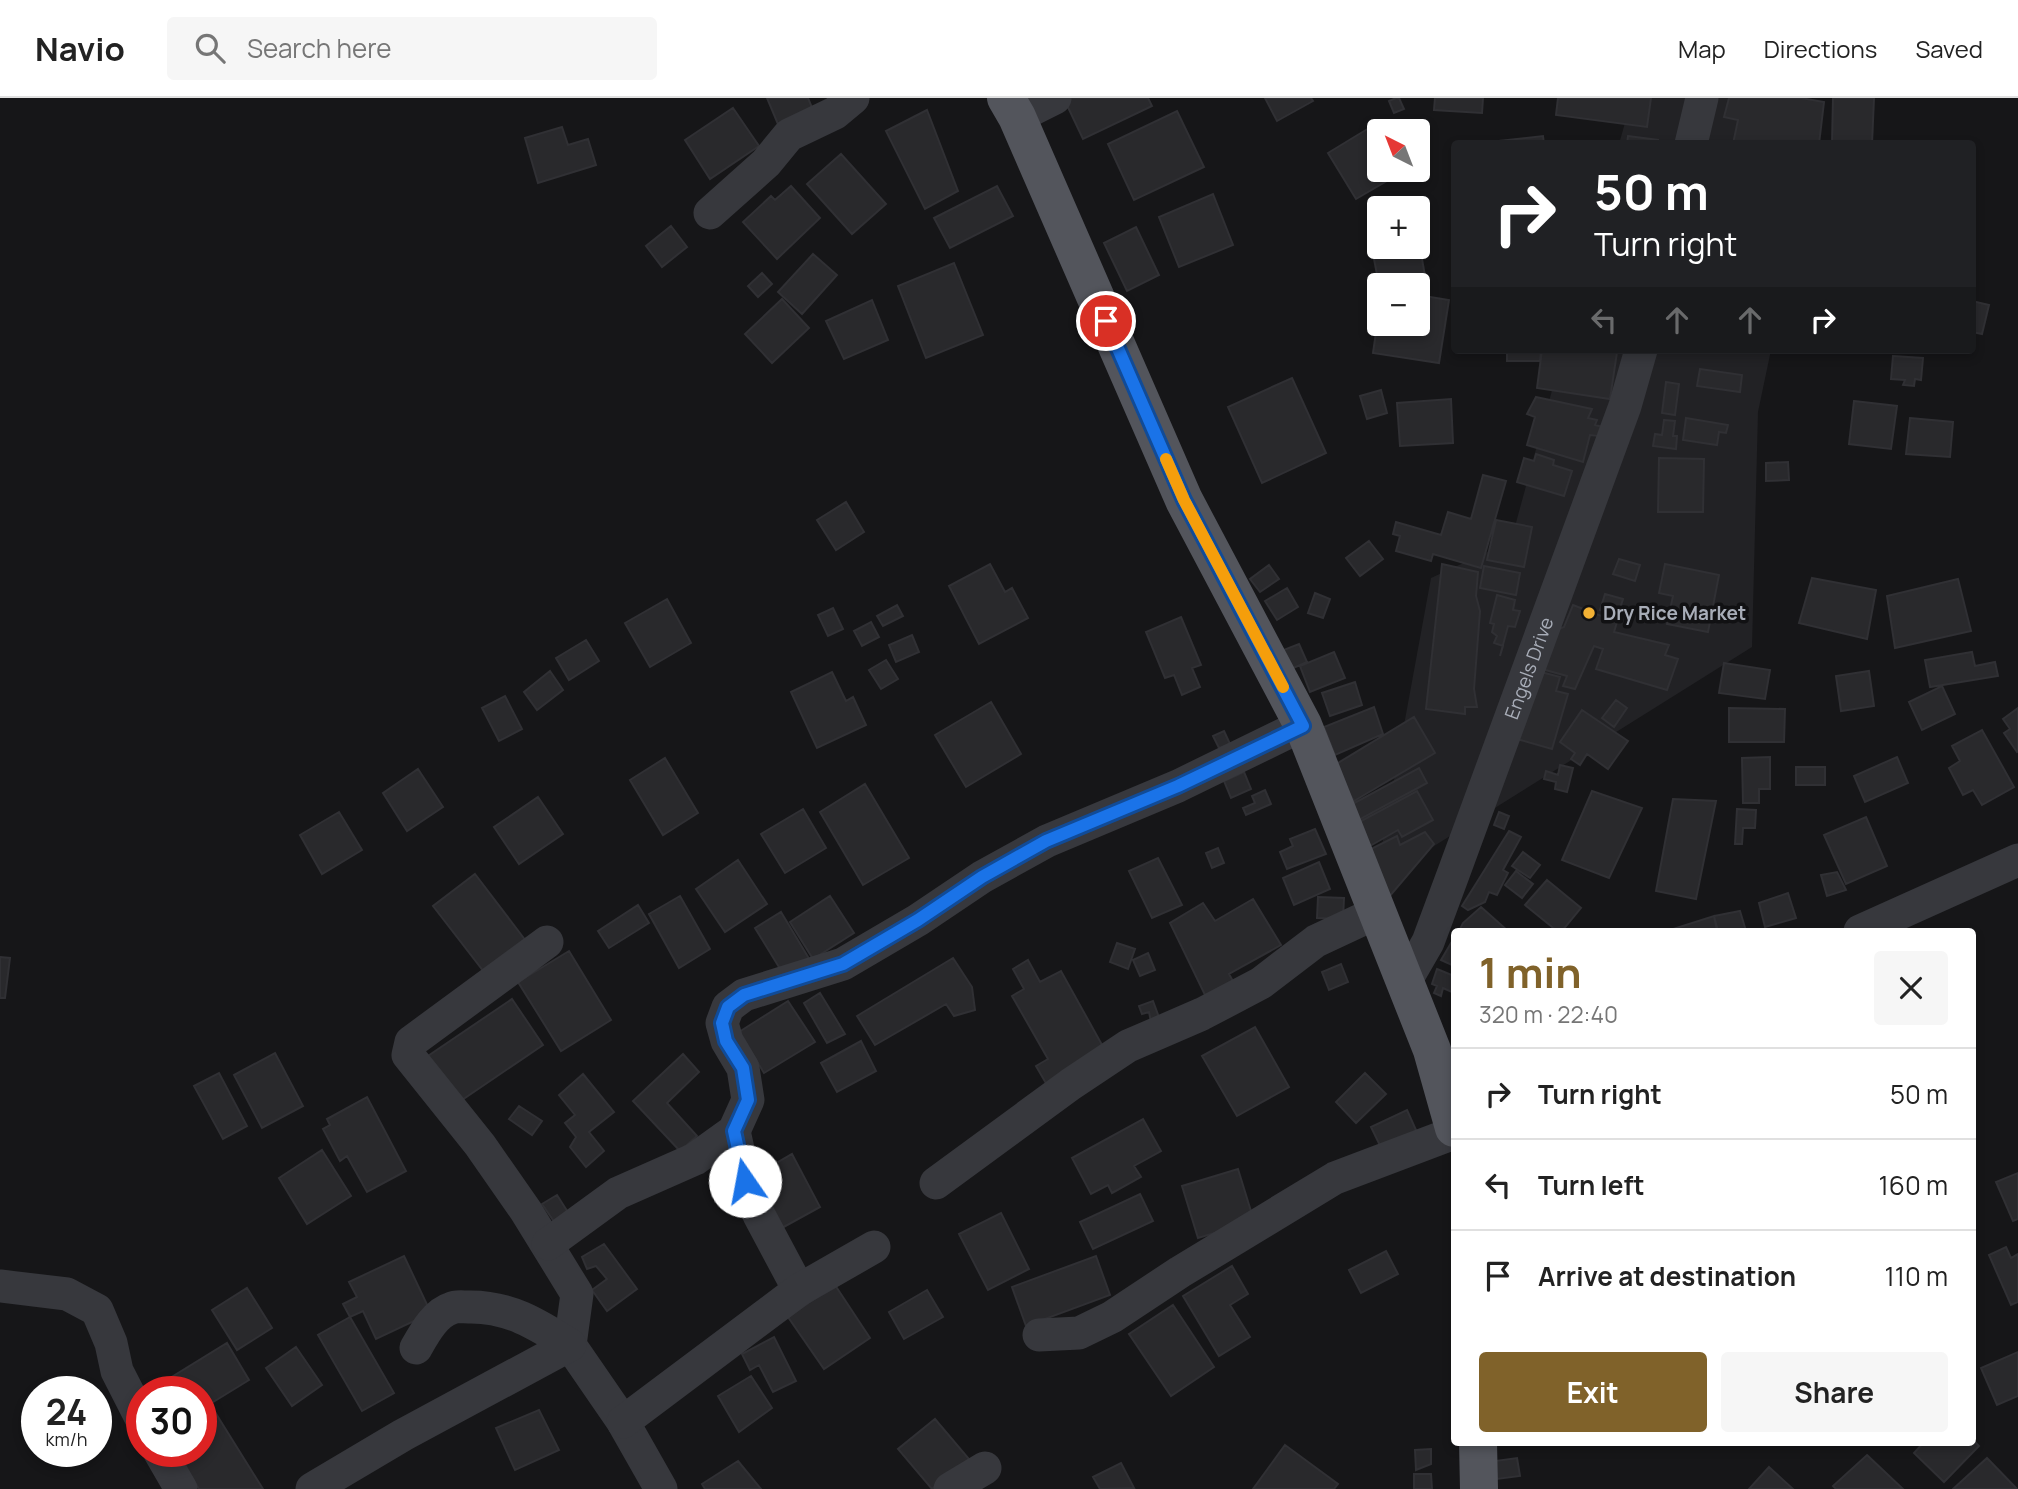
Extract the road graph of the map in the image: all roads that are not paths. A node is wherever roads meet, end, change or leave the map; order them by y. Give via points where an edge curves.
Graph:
1 (853, 98) edge
2 (1055, 98) edge
3 (1702, 98) edge
4 (1012, 108) edge
5 (1692, 140) edge
6 (710, 213) dead end
7 (1640, 354) edge
8 (1303, 726) junction
9 (2018, 860) edge
10 (1377, 912) junction
11 (1867, 928) edge
12 (547, 942) dead end
13 (1405, 982) junction
14 (1451, 1120) edge
15 (734, 1131) junction
16 (1451, 1132) edge
17 (936, 1183) dead end
18 (548, 1244) junction
19 (874, 1247) dead end
20 (0, 1286) edge
21 (799, 1290) junction
22 (1039, 1335) dead end
23 (570, 1345) junction
24 (416, 1348) dead end
25 (126, 1389) edge
26 (623, 1422) junction
27 (1478, 1446) edge
28 (168, 1467) edge
29 (985, 1468) dead end
30 (181, 1489) edge
31 (312, 1489) edge
32 (661, 1489) edge
33 (950, 1489) edge
34 (1479, 1489) edge

1 - 6 street via 835,113 789,135 766,163
2 - 4 street
3 - 5 street
4 - 8 main road via 1184,500
7 - 13 street, Engels Drive via 1625,406 1428,942
8 - 10 main road
8 - 15 street via 1178,786 1046,841 843,964 744,995 728,1007 722,1023 726,1041 743,1068 748,1100
9 - 11 street
10 - 13 main road
10 - 17 street via 1316,941 1261,983 1128,1046
12 - 18 street via 411,1042 408,1055 480,1145
13 - 14 main road via 1432,1050
15 - 18 street via 695,1159 618,1194
15 - 21 street via 745,1181
16 - 22 street via 1335,1178 1112,1317 1079,1332
18 - 23 street via 577,1294
19 - 21 street
20 - 25 street via 67,1294 97,1310
21 - 26 street
23 - 24 street via 533,1321 507,1311 476,1307 450,1308 431,1323
23 - 26 street
23 - 31 street
26 - 32 street
27 - 34 main road
28 - 30 street
29 - 33 street

